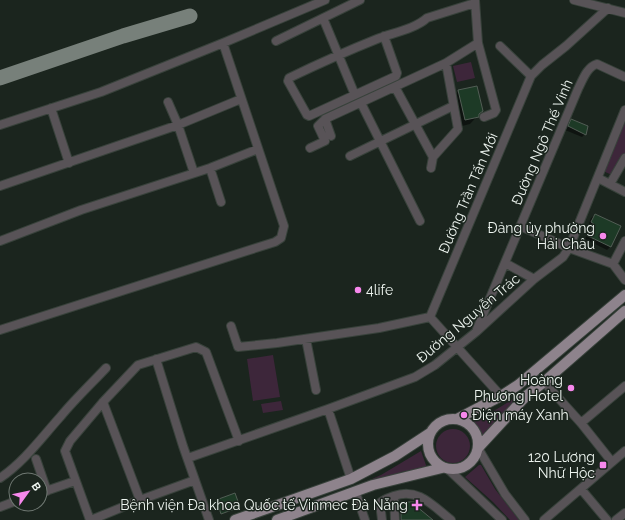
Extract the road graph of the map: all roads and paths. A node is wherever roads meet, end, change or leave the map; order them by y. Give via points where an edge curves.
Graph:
1 (325, 0) edge
2 (360, 0) edge
3 (574, 0) edge
4 (475, 2) edge
5 (608, 8) junction
6 (625, 13) edge
7 (323, 18) junction
8 (384, 36) junction
9 (276, 41) dead end
10 (223, 43) junction
11 (478, 43) junction
12 (500, 46) dead end
13 (337, 55) junction
14 (446, 63) junction
15 (531, 76) junction
16 (625, 77) edge
17 (395, 87) junction
18 (355, 95) junction
19 (241, 99) junction
20 (168, 102) dead end
21 (361, 103) junction
22 (453, 106) junction
23 (51, 108) junction
24 (625, 110) edge
25 (484, 117) dead end
26 (325, 120) junction
27 (0, 125) edge
28 (178, 125) junction
29 (414, 125) junction
30 (331, 136) dead end
31 (380, 141) junction
32 (310, 148) dead end
33 (258, 149) junction
34 (350, 156) dead end
35 (433, 157) junction
36 (625, 158) edge
37 (69, 163) junction
38 (210, 168) junction
39 (431, 168) dead end
40 (194, 173) junction
41 (598, 178) junction
42 (610, 184) junction
43 (0, 186) edge
44 (625, 192) edge
45 (221, 202) dead end
46 (420, 221) dead end
47 (520, 226) junction
48 (0, 241) edge
49 (625, 241) edge
50 (569, 248) junction
51 (505, 263) junction
52 (613, 264) junction
53 (534, 279) junction
54 (625, 280) edge
55 (625, 295) edge
56 (625, 311) edge
57 (430, 317) junction
58 (231, 326) dead end
59 (0, 330) edge
60 (476, 332) junction
61 (306, 339) junction
62 (458, 347) junction
63 (156, 359) junction
64 (106, 368) dead end
65 (544, 382) junction
66 (625, 386) edge
67 (316, 390) dead end
68 (501, 396) junction
69 (103, 402) junction
70 (328, 409) junction
71 (457, 419) junction
72 (580, 423) junction
73 (430, 433) junction
74 (239, 441) junction
75 (478, 448) junction
76 (625, 451) edge
77 (188, 458) junction
78 (36, 459) dead end
79 (612, 462) junction
80 (445, 468) junction
81 (39, 472) edge
82 (0, 478) edge
83 (351, 479) junction
84 (195, 480) junction
85 (75, 481) junction
86 (392, 481) junction
87 (581, 489) junction
88 (48, 491) edge
89 (355, 491) junction
90 (397, 495) junction
91 (140, 500) junction
92 (625, 513) edge
93 (497, 518) edge
94 (90, 520) edge
95 (209, 520) edge
96 (235, 520) edge
97 (277, 520) edge
98 (365, 520) edge
99 (382, 520) edge
100 (395, 520) edge
101 (451, 520) edge
102 (525, 520) edge
103 (544, 520) edge
104 (607, 520) edge
105 (616, 520) edge

1 - 10 street
2 - 7 street
3 - 5 street
4 - 8 street
4 - 11 street
5 - 6 street
5 - 15 street, Đường Trần Tấn Mới
7 - 9 street
7 - 13 street
8 - 13 street
8 - 18 street via 396,76
10 - 19 street
10 - 23 street via 101,92
11 - 14 street
11 - 25 street via 496,110
12 - 15 street
13 - 18 street
13 - 18 street via 288,80 309,116
14 - 17 street
14 - 22 street
15 - 57 street, Đường Trần Tấn Mới
16 - 47 street, Đường Ngô Thế Vinh via 598,64 589,69 578,88
17 - 21 street
17 - 29 street
19 - 28 street
19 - 33 street
20 - 28 street
21 - 26 street
21 - 31 street
22 - 29 street
22 - 35 street via 458,130
23 - 27 street
23 - 37 street
24 - 41 street, Đường Nguyễn Trác
26 - 30 street
26 - 32 street via 318,126 325,141
28 - 37 street
28 - 40 street
29 - 31 street
29 - 35 street
31 - 34 street
31 - 46 street
33 - 38 street
33 - 59 street via 284,226 281,238
35 - 39 street
36 - 42 street
37 - 43 street
38 - 40 street
38 - 45 street
40 - 48 street via 81,210
41 - 42 street
41 - 50 street, Đường Nguyễn Trác
42 - 44 street
47 - 50 street
47 - 51 street, Đường Ngô Thế Vinh
49 - 52 street
50 - 52 street
50 - 53 street, Đường Nguyễn Trác via 564,257
51 - 53 street
51 - 60 street, Đường Ngô Thế Vinh
52 - 54 street
53 - 60 street, Đường Nguyễn Trác
55 - 68 main road via 518,385
56 - 65 main road
57 - 61 street via 380,328
57 - 62 street
58 - 61 street via 238,347
60 - 62 street, Đường Nguyễn Trác
61 - 67 street
62 - 68 street
62 - 70 street, Đường Nguyễn Trác via 424,372
63 - 69 street via 138,365
63 - 74 street via 196,347 206,352
63 - 77 street
64 - 82 street via 32,449
65 - 72 street
65 - 75 main road via 526,396
66 - 72 street
68 - 71 main road
69 - 85 street via 70,441 65,451
69 - 91 street
70 - 74 street, Đường Nguyễn Trác
70 - 83 street
71 - 73 main road via 441,422
71 - 75 main road via 471,427 476,434
72 - 79 street
73 - 80 main road via 427,442 431,458
73 - 83 main road via 395,456
74 - 77 street, Đường Nguyễn Trác
75 - 80 main road via 469,464 461,468
75 - 102 street via 505,494
76 - 79 street
77 - 84 street
78 - 81 street
79 - 87 street
80 - 86 main road
80 - 93 street
83 - 96 main road
84 - 91 street
84 - 95 street
85 - 88 street
85 - 94 street
86 - 89 main road
86 - 90 street
87 - 103 street
87 - 104 street
89 - 97 main road
89 - 98 street
90 - 99 street via 380,503
90 - 100 street
90 - 101 street via 419,495
91 - 94 street
92 - 105 street

